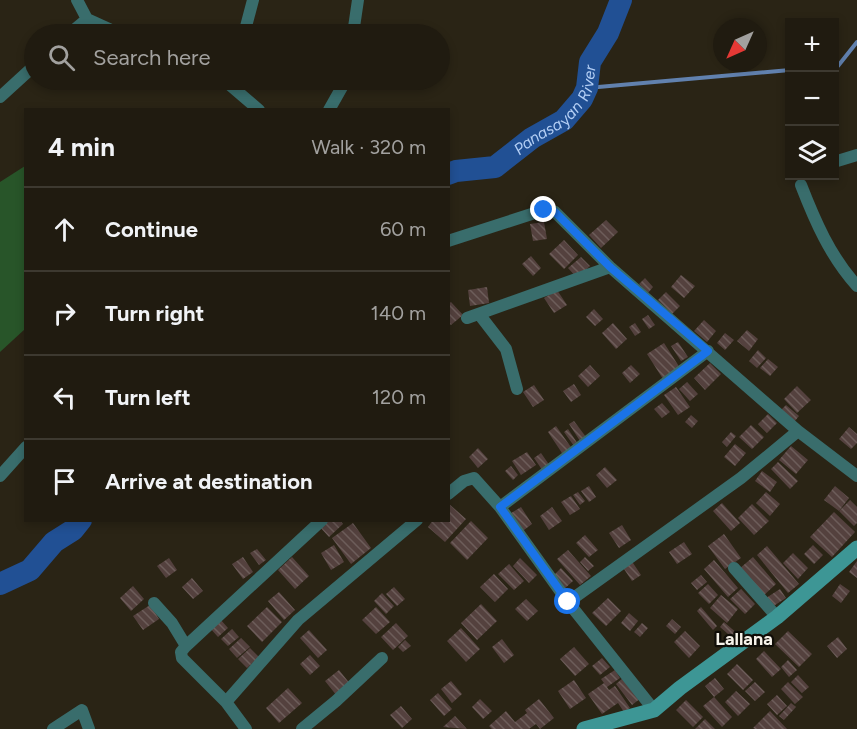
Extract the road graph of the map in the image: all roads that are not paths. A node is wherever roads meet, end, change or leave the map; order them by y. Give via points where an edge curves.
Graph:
1 (77, 0) edge
2 (253, 0) edge
3 (358, 0) edge
4 (87, 19) junction
5 (81, 24) edge
6 (98, 24) edge
7 (247, 24) edge
8 (354, 24) edge
9 (24, 75) edge
10 (238, 90) edge
11 (340, 90) edge
12 (0, 97) edge
13 (257, 108) edge
14 (330, 108) edge
15 (857, 155) edge
16 (839, 160) edge
17 (801, 185) dead end
18 (450, 240) edge
19 (610, 267) junction
20 (857, 286) edge
21 (708, 351) junction
22 (518, 389) dead end
23 (798, 431) junction
24 (24, 449) edge
25 (0, 476) edge
26 (857, 476) edge
27 (450, 492) edge
28 (500, 507) junction
29 (320, 522) edge
30 (413, 522) edge
31 (857, 548) edge
32 (734, 568) dead end
33 (568, 602) junction
34 (154, 603) dead end
35 (777, 617) junction
36 (186, 646) junction
37 (382, 658) dead end
38 (226, 702) junction
39 (654, 710) junction
40 (52, 729) edge
41 (89, 729) edge
42 (246, 729) edge
43 (302, 729) edge
44 (584, 729) edge

1 - 4 street
2 - 7 street
3 - 8 street
4 - 5 street
4 - 6 street
9 - 12 street
10 - 13 street
11 - 14 street
15 - 16 street
17 - 20 street via 818,229
18 - 19 street via 544,210 555,212
19 - 21 street
19 - 22 street via 473,316 506,349
21 - 23 street
21 - 28 street
23 - 26 street
23 - 33 street via 741,478
24 - 25 street
27 - 28 street via 474,478
28 - 33 street
29 - 36 street
30 - 38 street via 298,620
31 - 35 street
32 - 35 street
33 - 39 street
34 - 36 street
35 - 39 street
36 - 38 street via 182,658
37 - 43 street
38 - 42 street
39 - 44 street
40 - 41 street via 82,710

